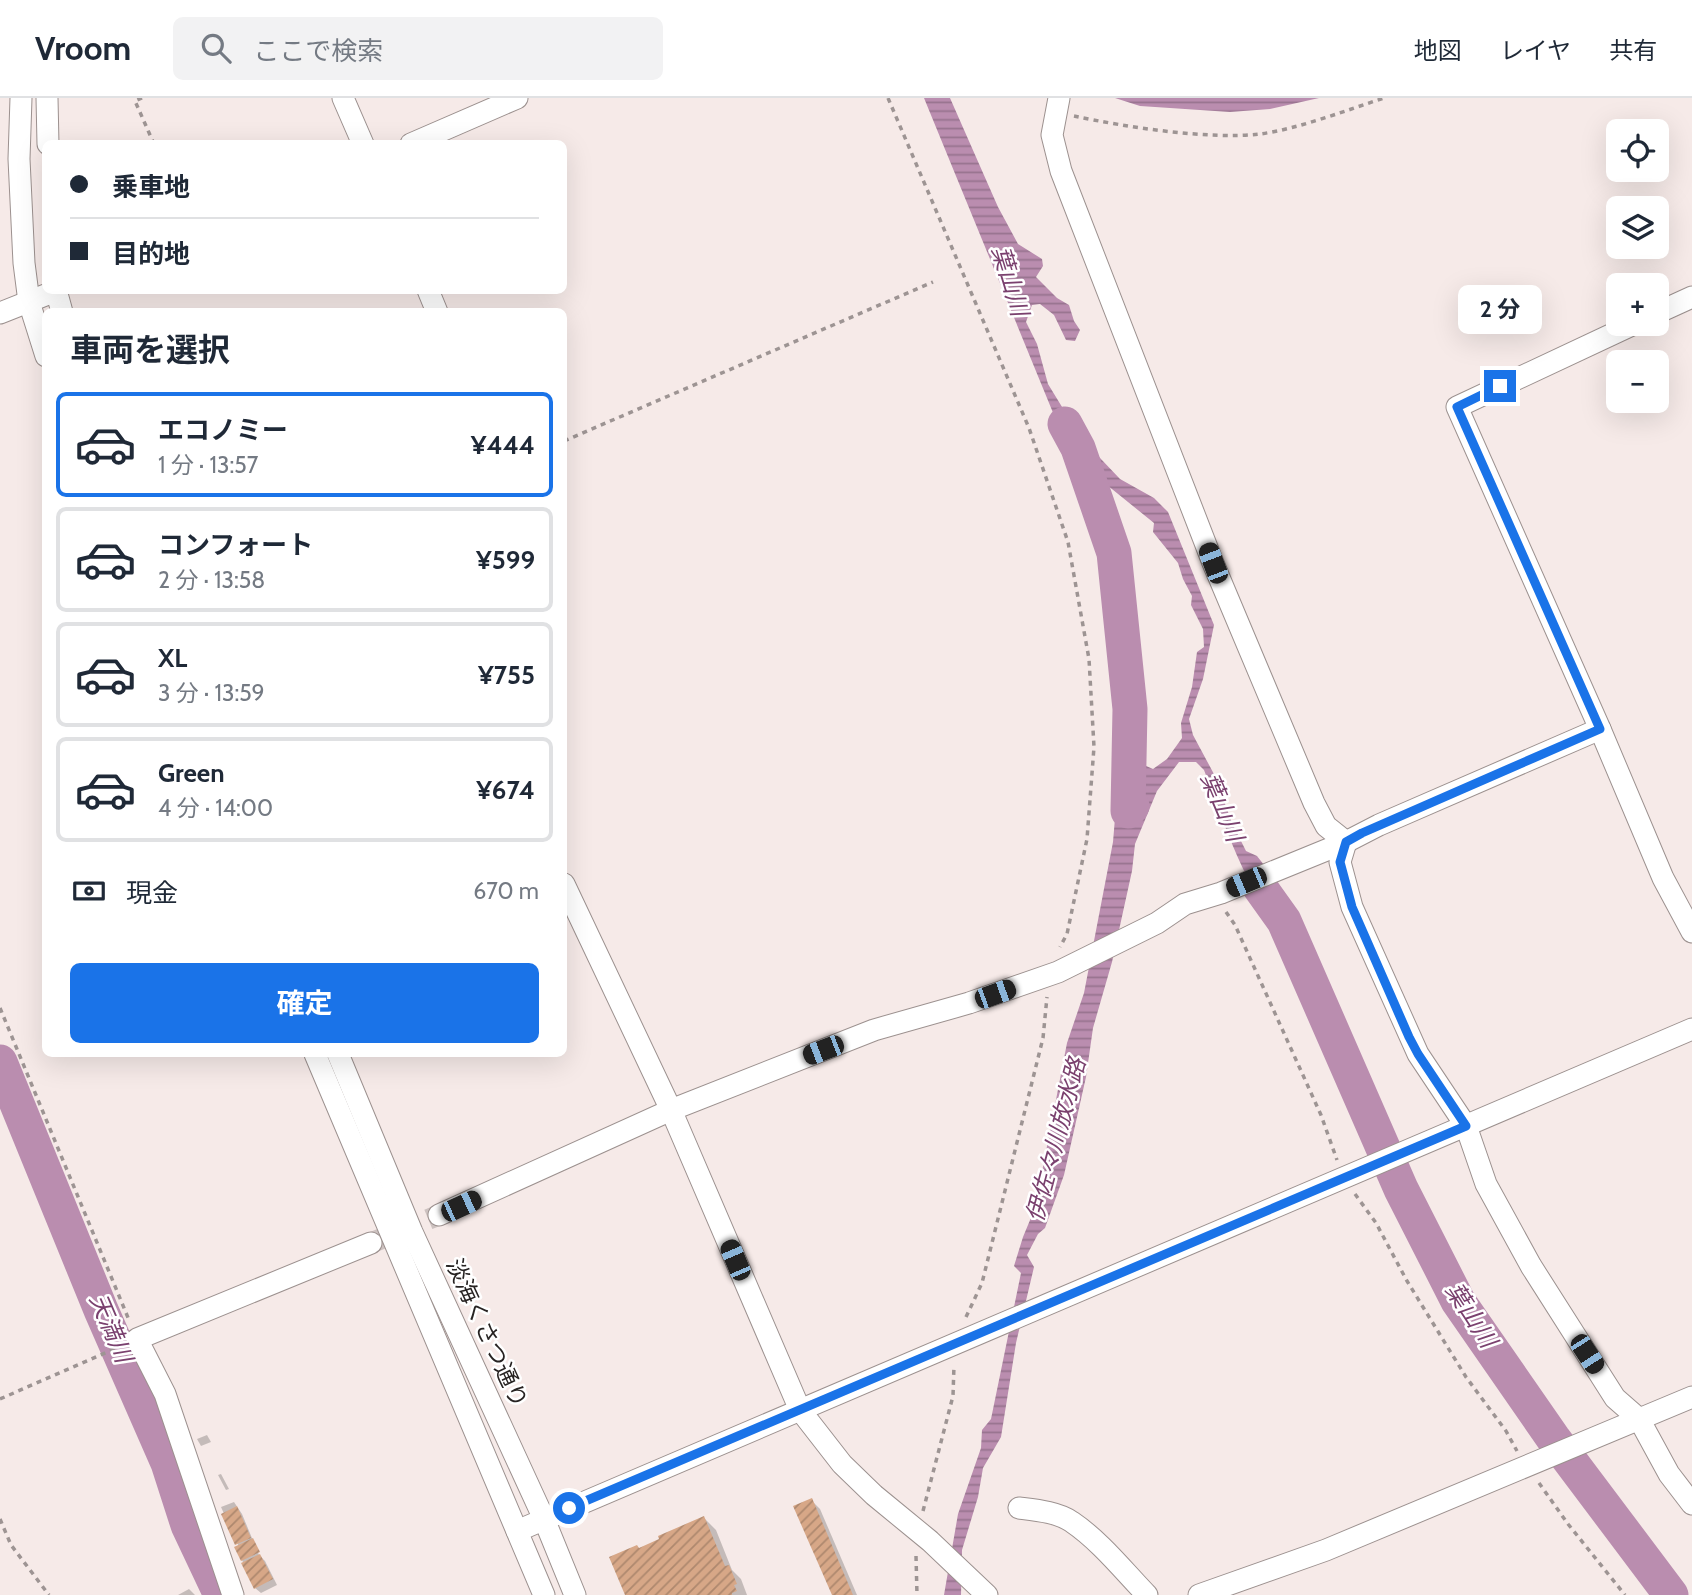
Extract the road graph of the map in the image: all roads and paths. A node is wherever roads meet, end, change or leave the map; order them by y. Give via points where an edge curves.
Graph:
1 (21, 98) edge
2 (47, 98) edge
3 (142, 98) edge
4 (343, 98) edge
5 (517, 98) edge
6 (888, 98) edge
7 (1384, 98) edge
8 (1057, 105) edge
9 (48, 140) edge
10 (153, 140) edge
11 (361, 140) edge
12 (420, 140) edge
13 (933, 282) dead end
14 (49, 294) edge
15 (1692, 297) edge
16 (29, 302) junction
17 (1669, 308) edge
18 (0, 313) edge
19 (1608, 336) edge
20 (42, 343) edge
21 (567, 440) edge
22 (1600, 729) junction
23 (1346, 842) junction
24 (567, 890) edge
25 (1217, 894) junction
26 (1692, 932) edge
27 (1052, 974) junction
28 (0, 1008) edge
29 (1692, 1029) edge
30 (316, 1057) edge
31 (339, 1057) edge
32 (671, 1110) junction
33 (1466, 1126) junction
34 (1344, 1178) junction
35 (439, 1216) tunnel mouth
36 (371, 1243) tunnel mouth
37 (138, 1339) junction
38 (955, 1345) junction
39 (1692, 1397) edge
40 (0, 1399) edge
41 (800, 1410) junction
42 (1636, 1421) junction
43 (1529, 1465) junction
44 (1692, 1504) edge
45 (1019, 1508) dead end
46 (0, 1519) edge
47 (544, 1519) junction
48 (517, 1531) junction
49 (924, 1536) junction
50 (49, 1595) edge
51 (233, 1595) edge
52 (544, 1595) edge
53 (575, 1595) edge
54 (917, 1595) edge
55 (987, 1595) edge
56 (1147, 1595) edge
57 (1199, 1595) edge
58 (1625, 1595) edge

1 - 16 street via 19,159
2 - 9 street
3 - 10 path via 135,101
4 - 11 street
5 - 12 street
6 - 27 path via 1029,428 1068,542 1089,659 1094,747 1087,839 1067,934
7 - 8 path via 1261,134 1200,134 1093,120
8 - 23 street via 1052,135 1061,171 1213,563 1314,803 1326,826
13 - 21 path
14 - 16 street
15 - 17 street
16 - 18 street
16 - 20 street
19 - 22 street via 1457,407
22 - 23 street
22 - 26 street via 1663,878
23 - 25 street
23 - 33 street via 1340,862 1352,907 1418,1054
24 - 32 street
25 - 27 street via 1185,904 1149,927
25 - 34 path via 1321,1115
27 - 32 street via 874,1030
27 - 38 path via 1043,1038 982,1283
28 - 37 path
29 - 33 street
30 - 48 street, 淡海くさつ通り
31 - 47 street, 淡海くさつ通り via 412,1232
32 - 35 street
32 - 41 street
33 - 34 street
33 - 42 street via 1486,1184 1531,1266 1615,1398
34 - 38 street
34 - 43 path via 1376,1223 1466,1377
36 - 37 street
37 - 40 path
37 - 51 street via 166,1394
38 - 41 street
38 - 49 path via 953,1396 920,1517
39 - 42 street
41 - 47 street
41 - 49 street via 842,1464
42 - 43 street
42 - 44 street
43 - 57 street via 1326,1550
43 - 58 path via 1568,1524
45 - 56 street via 1070,1520
46 - 50 path via 11,1545
47 - 48 street
47 - 53 street, 淡海くさつ通り
48 - 52 street, 淡海くさつ通り
49 - 54 path
49 - 55 street

